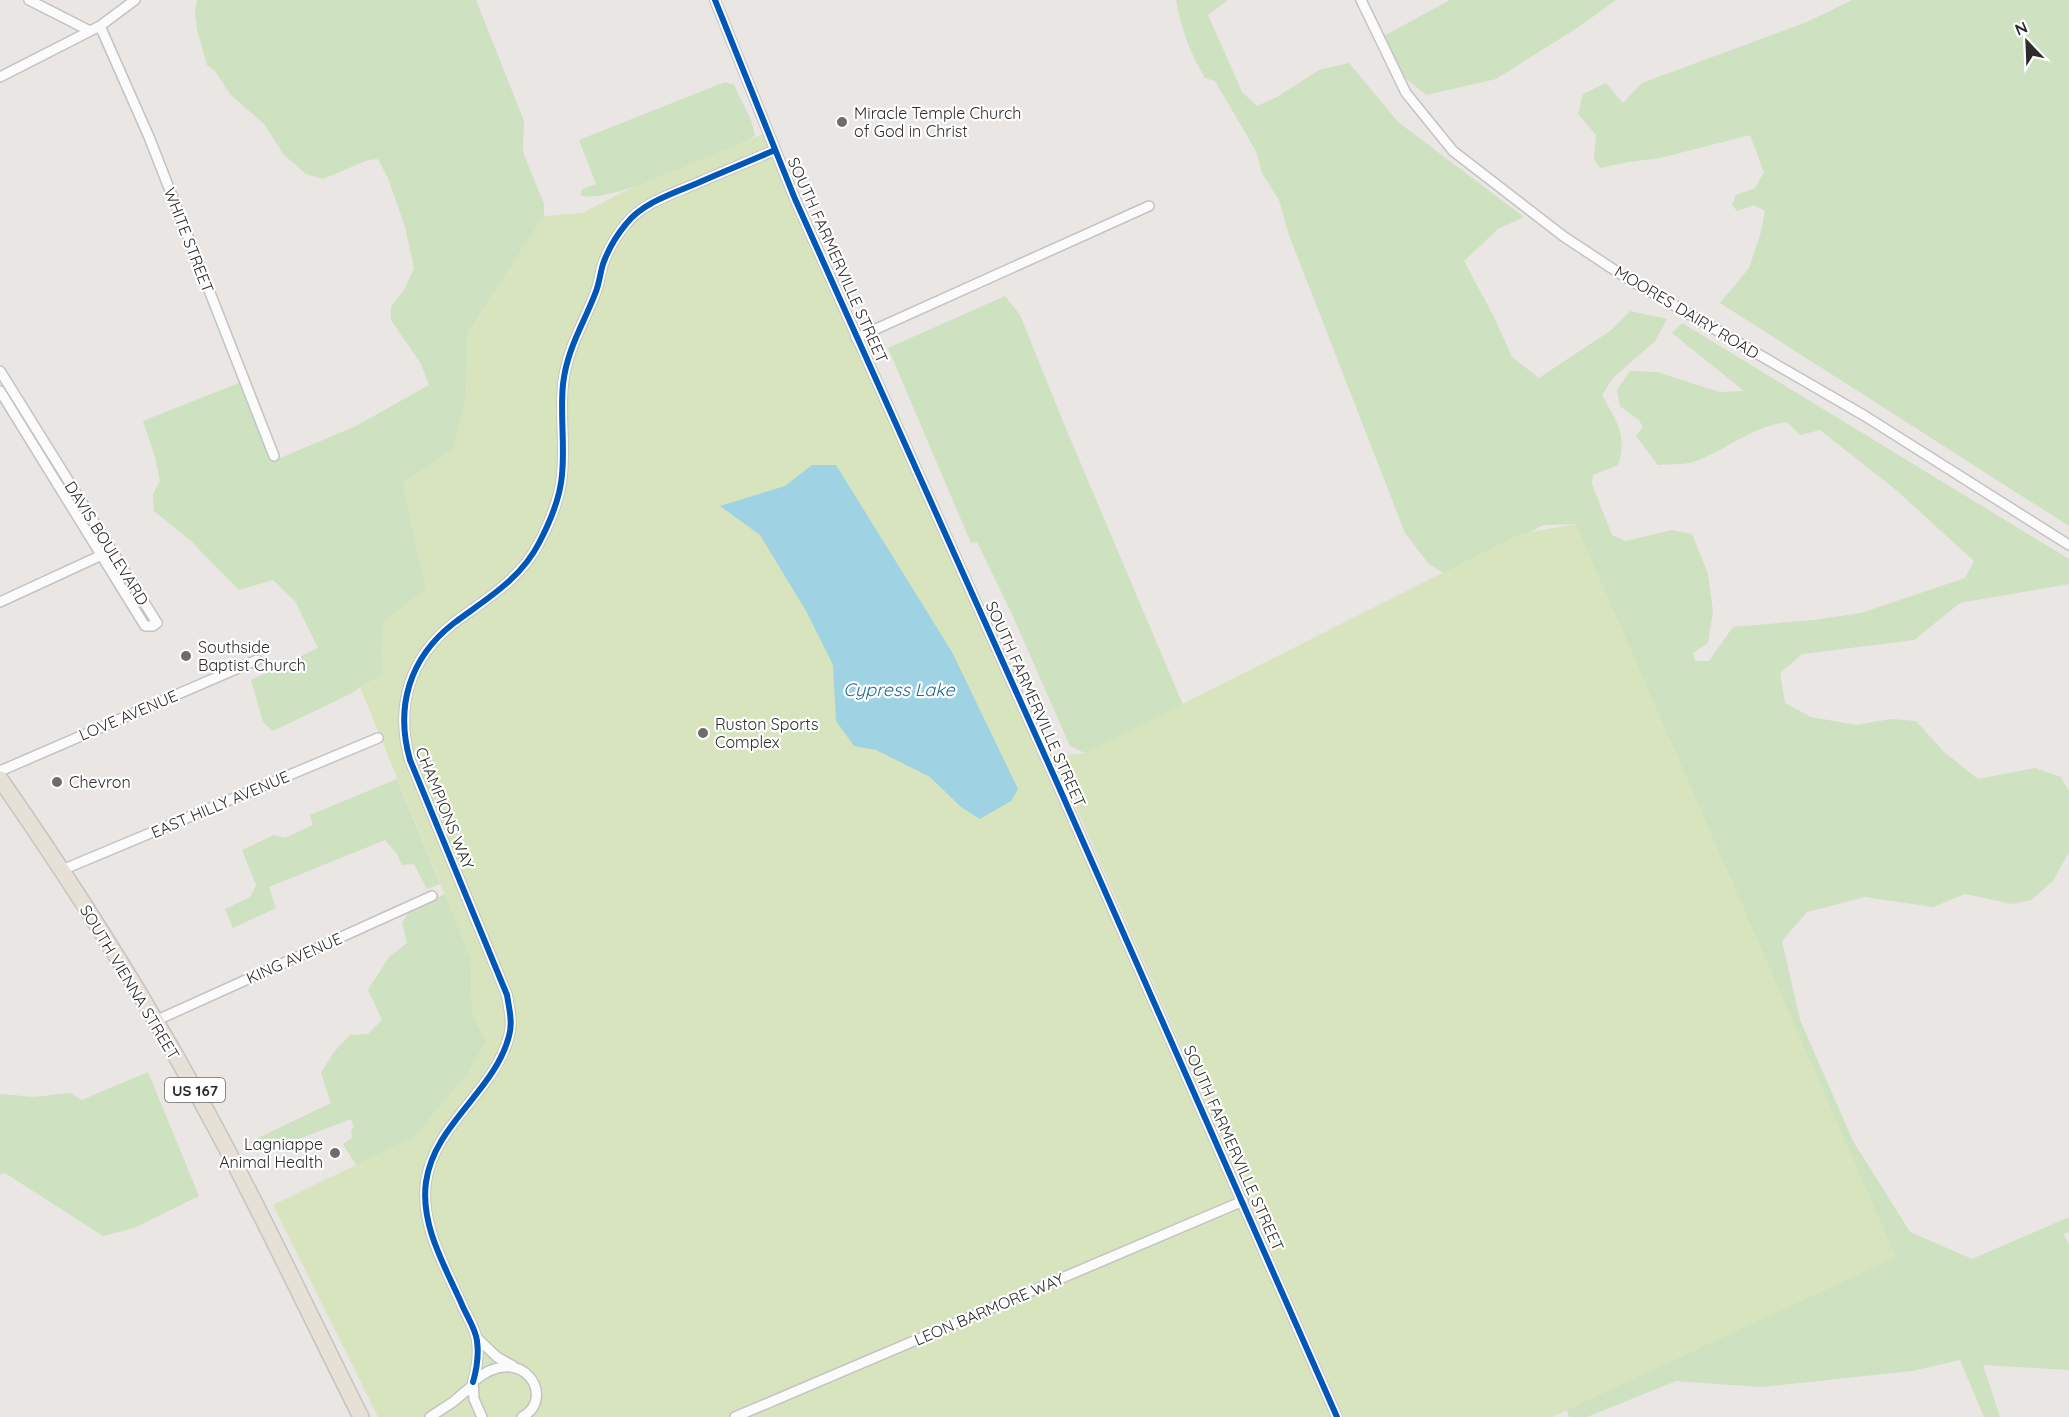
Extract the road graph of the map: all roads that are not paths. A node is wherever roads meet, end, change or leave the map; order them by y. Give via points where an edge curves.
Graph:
1 (29, 0) edge
2 (135, 0) edge
3 (715, 0) edge
4 (1361, 0) edge
5 (100, 26) junction
6 (90, 31) junction
7 (0, 77) edge
8 (775, 150) junction
9 (1149, 206) dead end
10 (856, 338) junction
11 (0, 371) edge
12 (0, 391) edge
13 (274, 456) dead end
14 (2069, 545) edge
15 (111, 551) junction
16 (101, 555) junction
17 (0, 602) edge
18 (256, 660) dead end
19 (378, 738) dead end
20 (0, 771) edge
21 (0, 779) edge
22 (63, 870) junction
23 (432, 896) dead end
24 (155, 1020) junction
25 (1243, 1201) junction
26 (477, 1338) junction
27 (515, 1367) junction
28 (473, 1383) junction
29 (526, 1416) edge
30 (360, 1417) edge
31 (430, 1417) edge
32 (482, 1417) edge
33 (735, 1417) edge
34 (1337, 1417) edge

1 - 6 street
2 - 5 street
3 - 8 street, SOUTH FARMERVILLE STREET
4 - 14 street, MOORES DAIRY ROAD via 1406,93 1453,151 1563,236
5 - 6 street
5 - 13 street, WHITE STREET via 149,137
6 - 7 street
8 - 10 street, SOUTH FARMERVILLE STREET
8 - 26 street, CHAMPIONS WAY via 655,202 628,221 616,237 568,357 562,394 562,477 552,516 539,544 522,569 496,594 436,640 410,679 403,724 410,760 503,984 511,1016 510,1035 500,1060 444,1138 426,1181 428,1222
9 - 10 street
10 - 25 street, SOUTH FARMERVILLE STREET
11 - 15 street, DAVIS BOULEVARD
12 - 16 street, DAVIS BOULEVARD
15 - 16 street
15 - 16 street, DAVIS BOULEVARD via 157,623 153,626 145,626
16 - 17 street
18 - 20 street, LOVE AVENUE
19 - 22 street, EAST HILLY AVENUE
21 - 22 highway, SOUTH VIENNA STREET / US 167
22 - 24 highway, SOUTH VIENNA STREET / US 167
23 - 24 street, KING AVENUE
24 - 30 highway, SOUTH VIENNA STREET / US 167 via 234,1163
25 - 33 street, LEON BARMORE WAY
25 - 34 street, SOUTH FARMERVILLE STREET
26 - 27 street, CHAMPIONS WAY
26 - 28 street, CHAMPIONS WAY
27 - 28 street via 494,1368
27 - 29 street, CHAMPIONS WAY via 535,1385 536,1397
28 - 31 street
28 - 32 street, CHAMPIONS WAY via 474,1399

